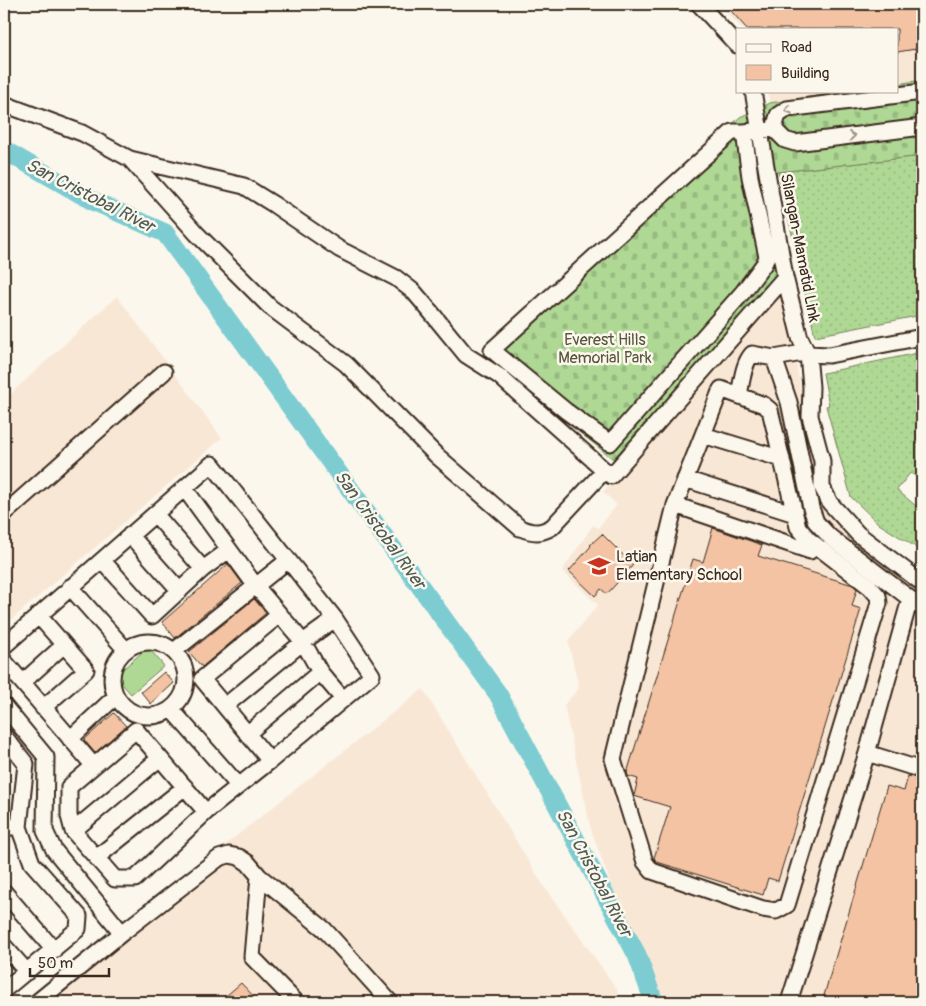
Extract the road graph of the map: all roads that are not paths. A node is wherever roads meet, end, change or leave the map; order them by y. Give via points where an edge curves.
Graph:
1 (699, 4) edge
2 (736, 44) edge
3 (753, 92) edge
4 (922, 92) edge
5 (4, 104) edge
6 (922, 127) edge
7 (767, 129) junction
8 (744, 132) junction
9 (130, 159) junction
10 (785, 277) junction
11 (922, 337) edge
12 (808, 354) junction
13 (774, 358) junction
14 (164, 372) dead end
15 (739, 395) junction
16 (703, 435) junction
17 (782, 458) junction
18 (802, 465) junction
19 (605, 470) junction
20 (685, 479) junction
21 (185, 489) junction
22 (675, 505) junction
23 (4, 514) edge
24 (155, 514) junction
25 (795, 514) junction
26 (130, 535) junction
27 (816, 545) junction
28 (229, 550) junction
29 (102, 560) junction
30 (287, 561) junction
31 (203, 569) junction
32 (922, 583) edge
33 (255, 585) junction
34 (70, 587) junction
35 (922, 589) edge
36 (180, 591) junction
37 (916, 604) edge
38 (38, 615) junction
39 (279, 615) junction
40 (335, 619) junction
41 (303, 642) junction
42 (4, 646) edge
43 (64, 646) junction
44 (125, 649) junction
45 (174, 651) junction
46 (4, 661) edge
47 (320, 672) junction
48 (22, 682) junction
49 (116, 696) junction
50 (343, 700) junction
51 (4, 706) edge
52 (225, 706) junction
53 (44, 708) junction
54 (171, 709) junction
55 (247, 734) junction
56 (4, 736) edge
57 (70, 739) junction
58 (867, 753) junction
59 (160, 758) junction
60 (270, 761) junction
61 (93, 765) junction
62 (922, 770) edge
63 (238, 785) junction
64 (184, 787) junction
65 (206, 812) junction
66 (11, 827) edge
67 (73, 831) junction
68 (96, 858) junction
69 (260, 876) junction
70 (4, 892) edge
71 (122, 933) junction
72 (4, 946) edge
73 (54, 950) junction
74 (27, 972) junction
75 (4, 990) edge
76 (47, 999) edge
77 (296, 1002) edge
78 (390, 1002) edge
79 (789, 1002) edge

1 - 2 street
3 - 7 street, Silangan-Mamatid Link
4 -> 7 street via 787,108
5 - 9 street via 82,133
7 -> 6 street via 796,143
7 - 8 street
7 - 10 street, Silangan-Mamatid Link
8 - 8 street via 732,132 492,350 610,443 764,264 767,257
9 - 19 street via 244,186 339,250 396,278 414,292 466,355 499,376
9 - 19 street via 197,234 270,307 346,364 436,455 520,528 543,532 552,526
10 - 12 street, Silangan-Mamatid Link via 800,338
10 - 19 street via 611,476
11 - 12 street via 829,355
12 - 13 street
12 - 32 street, Silangan-Mamatid Link via 810,416 822,461 822,487 830,503 858,534
13 - 15 street via 755,353 749,357
13 - 18 street
14 - 23 street
15 - 16 street via 721,389
15 - 17 street via 764,404 770,410
16 - 17 street
16 - 20 street
17 - 25 street
18 - 35 street via 824,511 845,534
18 - 37 street via 813,515 822,530
20 - 22 street
20 - 25 street
21 - 24 street
21 - 28 street
21 - 30 street via 212,464
22 - 27 street via 810,551
22 - 27 street via 613,759 645,862 652,871 776,911 787,904 879,603 878,596 870,587
24 - 26 street
24 - 31 street
25 - 27 street via 798,527
26 - 29 street
26 - 36 street
28 - 31 street
28 - 33 street
29 - 34 street
29 - 36 street via 152,616
30 - 33 street
30 - 40 street
31 - 36 street
33 - 39 street
33 - 45 street
34 - 38 street
34 - 44 street
37 - 58 street
38 - 42 street
38 - 43 street
39 - 41 street
39 - 52 street via 202,679
40 - 41 street
40 - 50 street via 372,674
41 - 47 street
41 - 52 street
43 - 48 street
43 - 53 street via 86,670
44 - 45 street via 151,641
44 - 49 street via 116,660 112,673
45 - 54 street via 184,664 186,680 182,696
46 - 48 street
47 - 50 street
47 - 55 street
48 - 53 street
49 - 54 street via 138,714 155,715
49 - 57 street
50 - 60 street
51 - 71 street via 46,757 45,831 54,850
52 - 55 street
53 - 57 street
54 - 63 street
55 - 60 street
56 - 66 street via 26,764
57 - 61 street
58 - 62 street
58 - 79 street
59 - 61 street via 136,730
59 - 64 street
59 - 67 street
60 - 63 street
61 - 67 street via 69,787 69,816
63 - 65 street
64 - 65 street
64 - 68 street
65 - 68 street via 135,879 114,879
66 - 73 street via 32,863 79,916 78,929
67 - 68 street
69 - 71 street via 239,856 219,858
69 - 77 street via 252,957
69 - 78 street via 324,929
70 - 73 street
71 - 76 street
72 - 74 street
73 - 74 street
74 - 75 street

